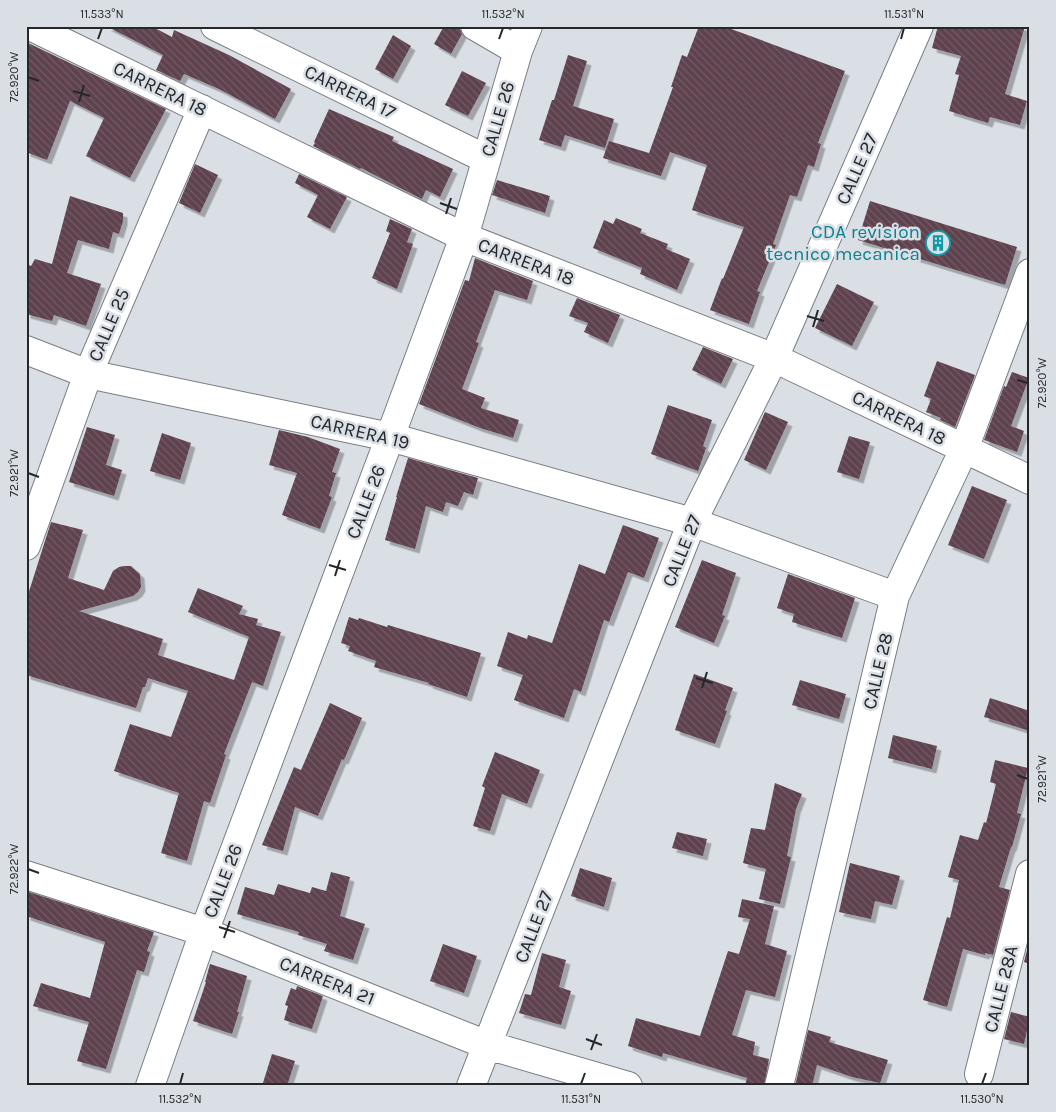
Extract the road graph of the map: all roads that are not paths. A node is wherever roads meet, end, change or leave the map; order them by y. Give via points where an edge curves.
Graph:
1 (30, 26) edge
2 (475, 26) edge
3 (528, 26) edge
4 (919, 26) edge
5 (219, 27) edge
6 (518, 52) junction
7 (202, 109) junction
8 (486, 159) junction
9 (464, 237) junction
10 (1030, 273) edge
11 (26, 350) edge
12 (774, 358) junction
13 (88, 374) junction
14 (390, 437) junction
15 (964, 449) junction
16 (1030, 480) edge
17 (692, 522) junction
18 (26, 546) edge
19 (895, 596) junction
20 (1030, 874) edge
21 (26, 875) edge
22 (204, 932) junction
23 (487, 1046) junction
24 (979, 1074) dead end
25 (150, 1086) edge
26 (471, 1086) edge
27 (628, 1086) edge
28 (778, 1086) edge

1 - 7 street, CARRERA 18
2 - 6 street
3 - 6 street, CALLE 26
4 - 12 street, CALLE 27
5 - 8 street, CARRERA 17
6 - 8 street, CALLE 26
7 - 9 street, CARRERA 18
7 - 13 street, CALLE 25
8 - 9 street, CALLE 26
9 - 12 street, CARRERA 18
9 - 14 street, CALLE 26
10 - 15 street, CALLE 28
11 - 13 street, CARRERA 19
12 - 15 street, CARRERA 18
12 - 17 street, CALLE 27
13 - 14 street, CARRERA 19
13 - 18 street, CALLE 25
14 - 17 street, CARRERA 19
14 - 22 street, CALLE 26
15 - 16 street, CARRERA 18
15 - 19 street, CALLE 28
17 - 19 street, CARRERA 19
17 - 23 street, CALLE 27
19 - 28 street, CALLE 28
20 - 24 street, CALLE 28A
21 - 22 street, CARRERA 21
22 - 23 street, CARRERA 21
22 - 25 street, CALLE 26
23 - 26 street, CALLE 27
23 - 27 street, CARRERA 21

